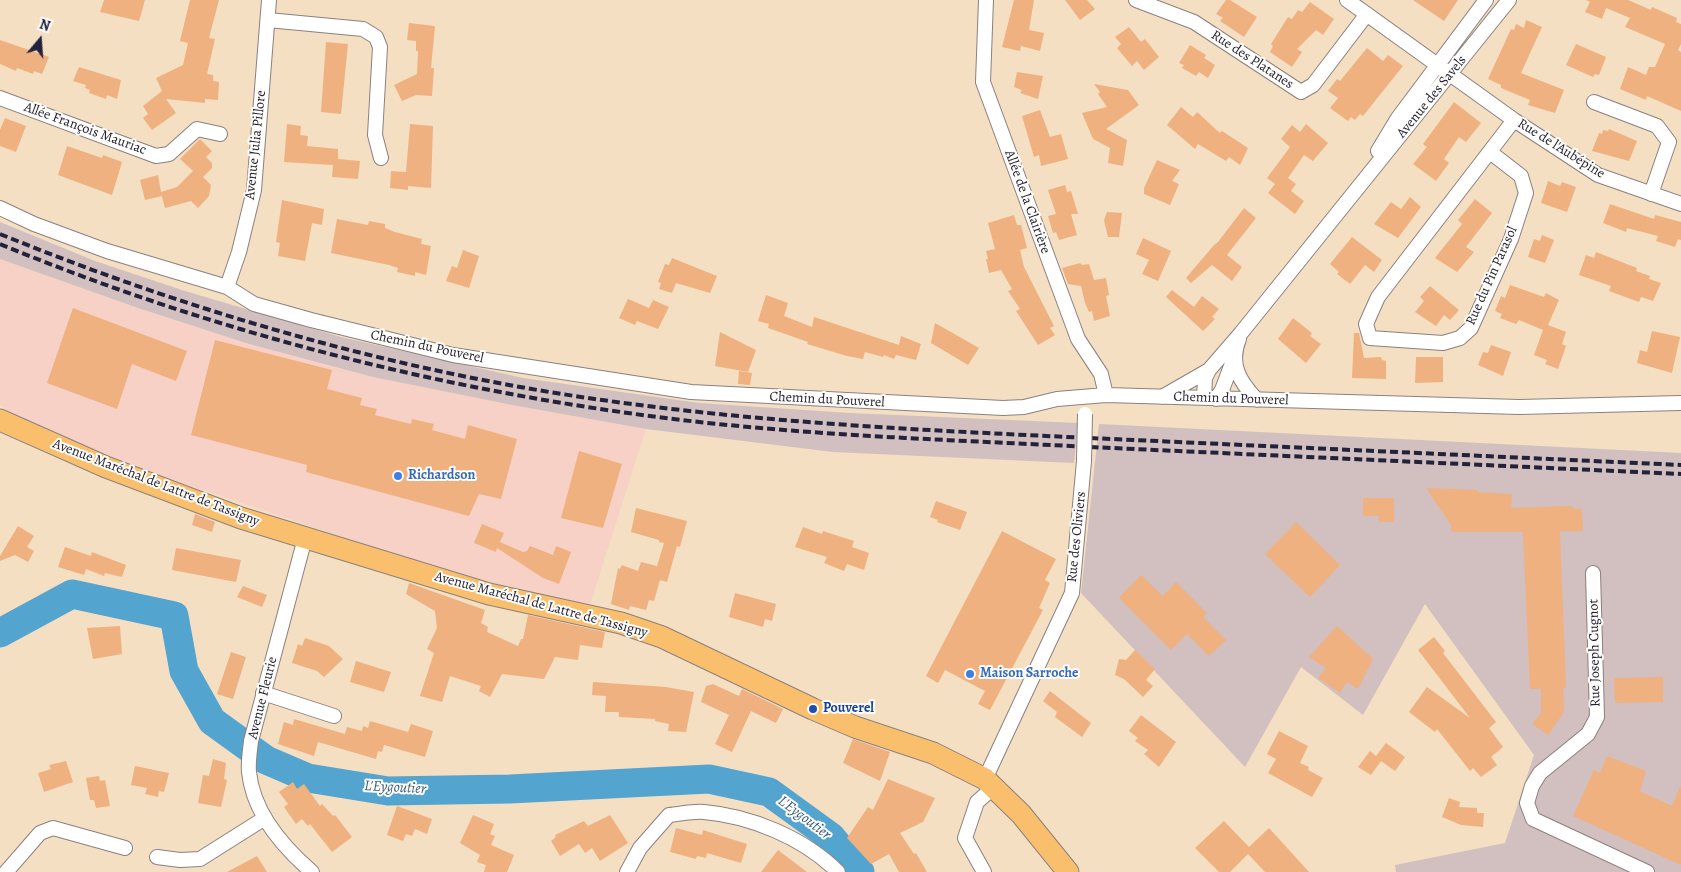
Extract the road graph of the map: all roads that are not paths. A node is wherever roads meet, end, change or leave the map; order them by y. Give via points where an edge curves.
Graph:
1 (269, 0) edge
2 (986, 0) edge
3 (1136, 0) edge
4 (1347, 0) edge
5 (1486, 0) edge
6 (1509, 0) edge
7 (1367, 14) junction
8 (268, 20) junction
9 (1437, 64) junction
10 (1451, 75) junction
11 (0, 98) edge
12 (1594, 102) dead end
13 (1514, 120) junction
14 (220, 134) dead end
15 (1490, 152) junction
16 (381, 158) dead end
17 (1354, 193) junction
18 (1651, 194) junction
19 (1681, 204) edge
20 (0, 208) edge
21 (227, 287) junction
22 (1242, 333) junction
23 (1234, 358) junction
24 (1209, 370) junction
25 (1106, 395) junction
26 (1086, 397) junction
27 (1162, 397) junction
28 (1210, 399) junction
29 (1257, 400) junction
30 (1681, 403) edge
31 (0, 420) edge
32 (305, 538) junction
33 (1593, 573) dead end
34 (263, 693) junction
35 (334, 716) dead end
36 (990, 783) junction
37 (265, 818) junction
38 (125, 848) dead end
39 (158, 856) dead end
40 (6, 872) edge
41 (312, 872) edge
42 (627, 872) edge
43 (838, 872) edge
44 (984, 872) edge
45 (1068, 872) edge
46 (1646, 872) edge

1 - 8 street, Avenue Julia Pillore
2 - 25 street, Allée de la Clairière via 983,82 1078,339 1101,374
3 - 7 street, Rue des Platanes via 1194,22 1301,92 1312,85
4 - 7 street, Rue de l'Aubépine
5 - 9 street, Avenue des Savels
6 - 10 street, Avenue des Savels
7 - 9 street, Rue de l'Aubépine
8 - 16 street via 363,29 376,37 380,47 375,136
8 - 21 street, Avenue Julia Pillore via 254,190
9 - 10 street, Rue de l'Aubépine
9 - 17 street, Avenue des Savels via 1398,118
10 - 13 street, Rue de l'Aubépine
10 - 17 street, Avenue des Savels
11 - 14 street, Allée François Mauriac via 156,156 169,154 197,129
12 - 18 street via 1657,126 1669,142
13 - 15 street, Rue du Pin Parasol
13 - 18 street, Rue de l'Aubépine via 1598,175
15 - 15 street, Rue du Pin Parasol via 1521,176 1526,193 1511,238 1471,328 1460,338 1443,343 1370,338 1366,324 1378,297
17 - 22 street, Avenue des Savels
18 - 19 street, Rue de l'Aubépine
20 - 21 street, Chemin du Pouverel via 107,251
21 - 26 street, Chemin du Pouverel via 254,304 453,354 691,392 1003,408
22 - 23 street, Avenue des Savels
22 - 24 street, Avenue des Savels
23 - 28 street, Avenue des Savels via 1222,390
23 - 29 street via 1239,377
24 - 27 street, Avenue des Savels
24 - 28 street via 1205,378
25 - 26 street, Chemin du Pouverel
25 - 27 street, Chemin du Pouverel
26 - 36 street, Rue des Oliviers, bridge via 1084,461 1072,593
27 - 28 street, Chemin du Pouverel
28 - 29 street, Chemin du Pouverel
29 - 30 street, Chemin du Pouverel via 1519,407
31 - 32 main road, Avenue Maréchal de Lattre de Tassigny via 106,467 241,518
32 - 34 street, Avenue Fleurie
32 - 36 main road, Avenue Maréchal de Lattre de Tassigny via 489,594 621,623 662,637 813,709 933,753
33 - 46 street, Rue Joseph Cugnot via 1597,717 1588,734 1540,774 1527,803 1532,818
34 - 35 street
34 - 37 street, Avenue Fleurie via 250,741 249,772
36 - 44 street via 977,802 965,838
36 - 45 main road, Avenue Maréchal de Lattre de Tassigny via 1021,814
37 - 39 street via 200,859
37 - 41 street, Avenue Fleurie via 288,852
38 - 40 street via 53,828 40,833
42 - 43 street via 640,848 669,815 702,812 764,825 824,858

